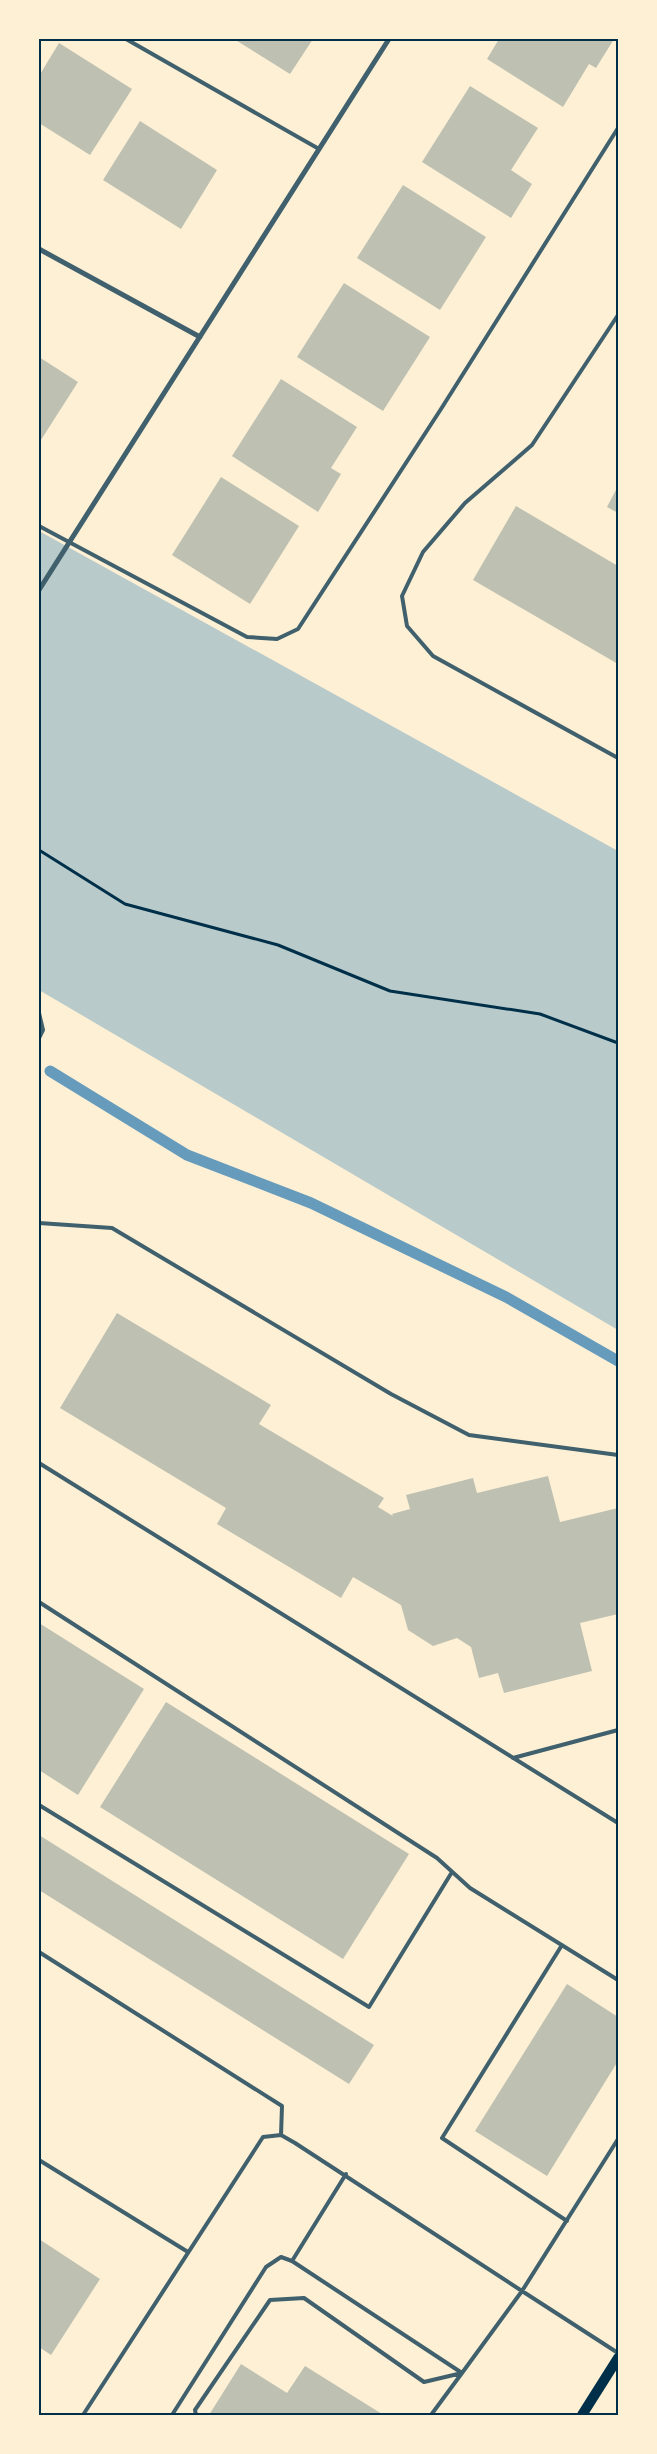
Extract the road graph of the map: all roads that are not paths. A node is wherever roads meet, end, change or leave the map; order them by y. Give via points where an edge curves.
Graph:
1 (126, 39) edge
2 (389, 39) edge
3 (618, 128) edge
4 (319, 149) junction
5 (39, 248) edge
6 (618, 316) edge
7 (200, 337) junction
8 (39, 526) edge
9 (69, 543) junction
10 (39, 590) edge
11 (618, 758) edge
12 (39, 1013) edge
13 (39, 1038) edge
14 (39, 1223) edge
15 (618, 1455) edge
16 (39, 1463) edge
17 (39, 1602) edge
18 (618, 1730) edge
19 (513, 1758) junction
20 (39, 1805) edge
21 (618, 1823) edge
22 (452, 1872) junction
23 (562, 1946) junction
24 (39, 1952) edge
25 (618, 1980) edge
26 (281, 2135) junction
27 (618, 2139) edge
28 (39, 2160) edge
29 (346, 2174) junction
30 (567, 2221) junction
31 (188, 2252) junction
32 (292, 2261) junction
33 (522, 2291) junction
34 (618, 2353) edge
35 (618, 2358) edge
36 (462, 2373) junction
37 (84, 2415) edge
38 (172, 2415) edge
39 (196, 2415) edge
40 (431, 2415) edge
41 (582, 2415) edge

1 - 4 lane
2 - 4 street
3 - 9 lane via 298,629 277,639 247,637
4 - 7 street
5 - 7 street
6 - 11 lane via 532,445 465,504 423,552 402,596 407,626 433,656
7 - 9 street
8 - 9 lane
9 - 10 street
12 - 13 lane via 43,1030
14 - 15 lane via 112,1228 391,1394 469,1435
16 - 19 lane
17 - 22 lane via 437,1858
18 - 19 lane
19 - 21 lane
20 - 22 lane via 369,2007
22 - 23 lane via 470,1888
23 - 25 lane
23 - 30 lane via 442,2138
24 - 26 lane via 282,2106
26 - 29 lane
26 - 31 lane via 263,2137
27 - 30 lane
28 - 31 lane
29 - 32 lane
29 - 33 lane
30 - 33 lane
31 - 37 lane
32 - 36 lane
32 - 38 lane via 282,2257 266,2266
33 - 34 lane
33 - 36 lane
35 - 41 main road
36 - 39 lane via 424,2382 304,2298 270,2300 195,2410
36 - 40 lane

